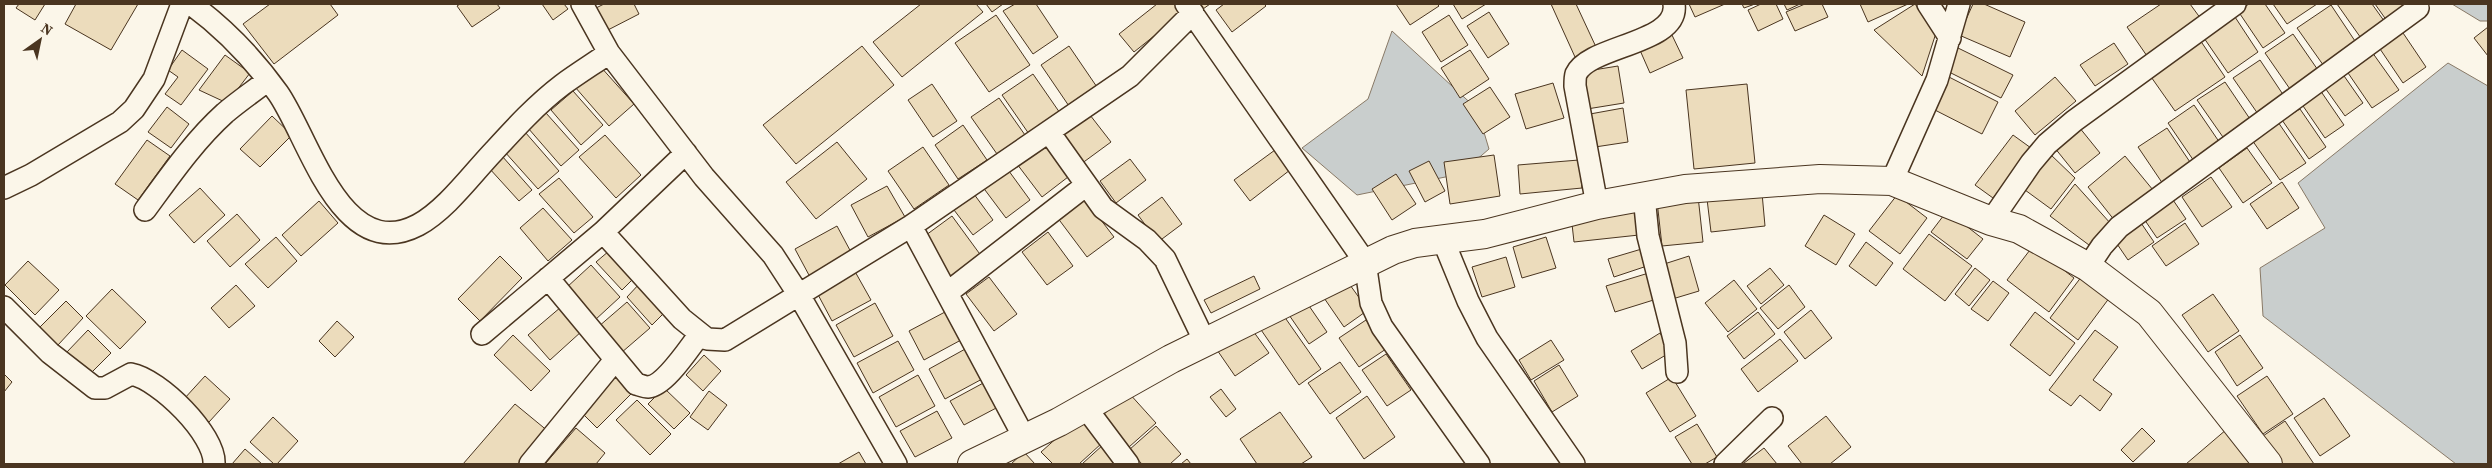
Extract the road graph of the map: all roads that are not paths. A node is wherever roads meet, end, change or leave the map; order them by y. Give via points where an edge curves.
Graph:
1 (182, 4) edge
2 (191, 4) edge
3 (582, 4) edge
4 (1674, 4) edge
5 (1928, 4) edge
6 (1959, 4) edge
7 (2235, 4) edge
8 (1189, 8) edge
9 (2418, 8) dead end
10 (1950, 38) junction
11 (609, 53) junction
12 (268, 80) junction
13 (1048, 132) junction
14 (686, 153) junction
15 (1892, 181) junction
16 (1085, 186) junction
17 (4, 188) edge
18 (1644, 196) junction
19 (1597, 205) junction
20 (145, 210) dead end
21 (1991, 221) junction
22 (910, 226) junction
23 (603, 232) junction
24 (1443, 240) junction
25 (1365, 262) junction
26 (2088, 267) junction
27 (548, 278) junction
28 (947, 293) junction
29 (799, 295) junction
30 (4, 307) edge
31 (482, 334) dead end
32 (700, 334) junction
33 (1205, 342) junction
34 (615, 360) junction
35 (1677, 372) dead end
36 (1086, 408) junction
37 (1772, 418) dead end
38 (1025, 439) junction
39 (214, 464) edge
40 (530, 464) edge
41 (896, 464) edge
42 (973, 464) edge
43 (1128, 464) edge
44 (1480, 464) edge
45 (1574, 464) edge
46 (1724, 464) edge
47 (2268, 464) edge

1 - 17 street via 154,79 134,109 112,127
2 - 12 street via 241,46
3 - 11 street
4 - 19 street via 1675,11 1666,27 1582,66 1576,74 1575,86
5 - 10 street
6 - 10 street
7 - 21 street via 2074,120 2047,144
8 - 13 street via 1130,76
8 - 25 street
9 - 26 street via 2119,227
10 - 15 street via 1937,80
11 - 12 street via 561,86 536,108 439,208 418,225 392,233 364,226 348,213 332,192
11 - 14 street
12 - 20 street via 205,133
13 - 16 street
13 - 22 street
14 - 23 street
14 - 29 street via 773,255
15 - 18 main road via 1820,179 1685,188
15 - 21 main road
16 - 28 street
16 - 33 street via 1103,208 1146,240 1165,259
18 - 19 main road
18 - 35 street via 1650,245 1675,343
19 - 24 main road via 1531,223
21 - 26 main road via 2019,229
22 - 28 street
22 - 29 street
23 - 27 street
23 - 32 street via 662,299
24 - 25 main road via 1415,243
24 - 45 street via 1468,302 1487,338
25 - 33 main road
25 - 44 street via 1371,303 1382,327
26 - 47 main road via 2149,314
27 - 31 street
27 - 34 street
28 - 38 street
29 - 32 street via 724,340
29 - 41 street
30 - 39 street via 50,354 95,388 105,388 131,374 150,381 202,434
32 - 34 street via 658,384 647,387 636,384
33 - 36 main road
34 - 40 street
36 - 38 main road
36 - 43 street
37 - 46 street
38 - 42 main road

